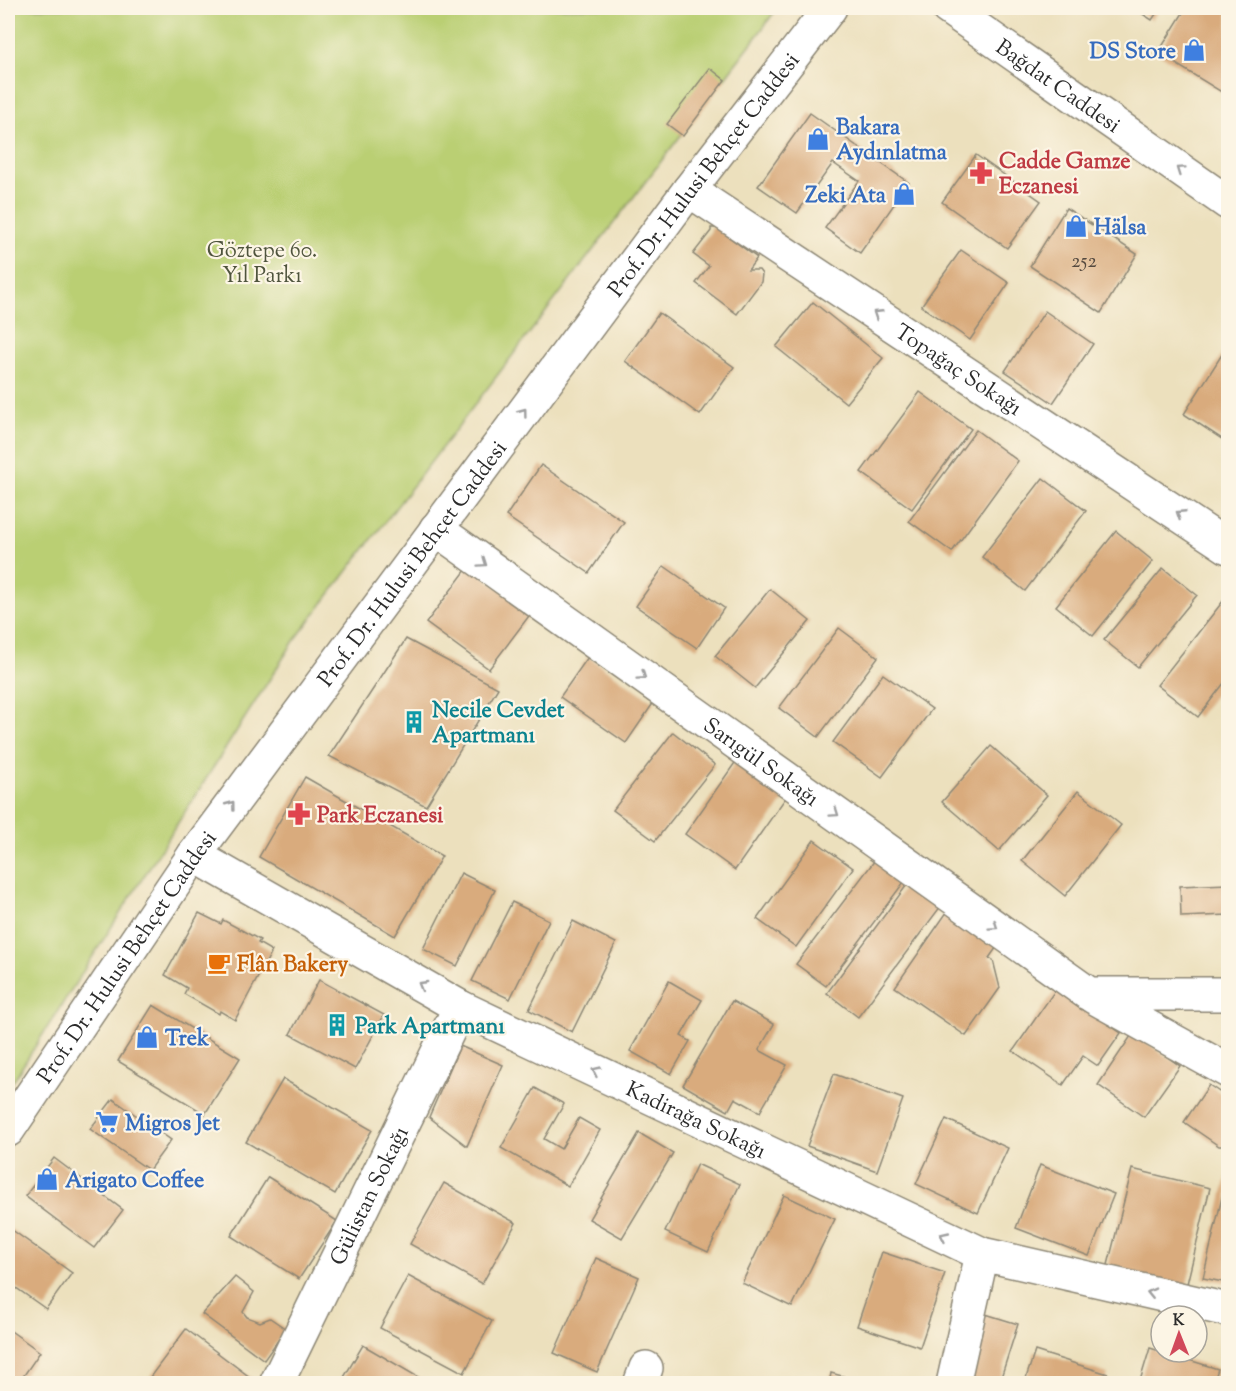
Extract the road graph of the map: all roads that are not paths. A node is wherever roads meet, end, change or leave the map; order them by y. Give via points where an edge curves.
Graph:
1 (830, 8) edge
2 (948, 8) edge
3 (689, 190) junction
4 (1228, 203) edge
5 (436, 529) junction
6 (1228, 547) edge
7 (194, 855) junction
8 (1089, 994) junction
9 (1228, 994) edge
10 (460, 1007) junction
11 (1228, 1071) edge
12 (8, 1130) edge
13 (982, 1254) junction
14 (1228, 1310) edge
15 (276, 1383) edge
16 (953, 1383) edge

1 - 3 street, Prof. Dr. Hulusi Behçet Caddesi
4 -> 2 street, Bağdat Caddesi
5 -> 3 street, Prof. Dr. Hulusi Behçet Caddesi
6 -> 3 street, Topağaç Sokağı
7 -> 5 street, Prof. Dr. Hulusi Behçet Caddesi
5 -> 8 street, Sarıgül Sokağı
10 -> 7 street, Kadirağa Sokağı
7 - 12 street, Prof. Dr. Hulusi Behçet Caddesi
8 - 9 street
8 - 11 street, Sarıgül Sokağı
13 -> 10 street, Kadirağa Sokağı
10 - 15 street, Gülistan Sokağı
14 -> 13 street, Kadirağa Sokağı
13 - 16 street

